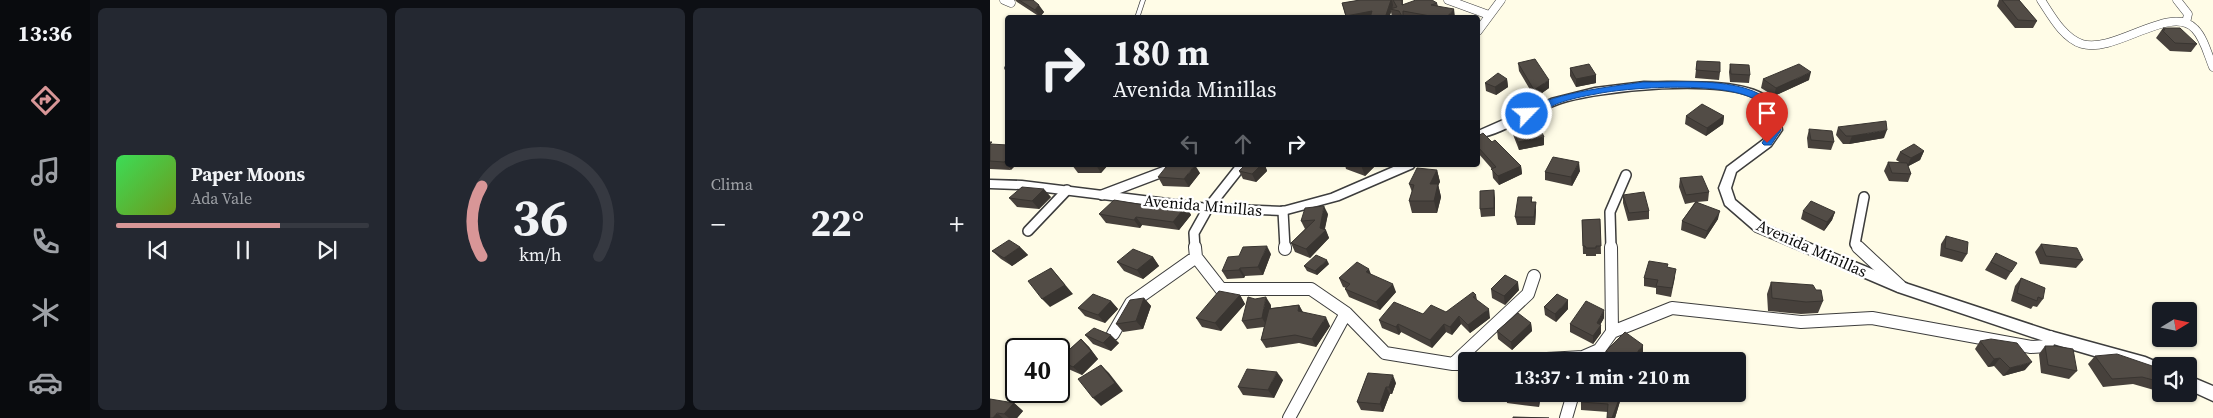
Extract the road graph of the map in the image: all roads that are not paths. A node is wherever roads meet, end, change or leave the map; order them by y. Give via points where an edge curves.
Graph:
1 (1004, 0) edge
2 (1143, 0) edge
3 (1448, 0) edge
4 (1502, 0) edge
5 (2041, 0) edge
6 (2177, 0) edge
7 (1011, 3) dead end
8 (1138, 15) edge
9 (1489, 15) junction
10 (2186, 23) junction
11 (1480, 28) edge
12 (2213, 67) edge
13 (1480, 134) edge
14 (1176, 167) edge
15 (1240, 167) edge
16 (1404, 167) edge
17 (1626, 175) dead end
18 (990, 184) edge
19 (1067, 190) junction
20 (1102, 195) junction
21 (1864, 197) dead end
22 (1208, 208) junction
23 (1283, 211) junction
24 (1028, 231) dead end
25 (1285, 249) dead end
26 (1196, 257) junction
27 (1534, 276) dead end
28 (1903, 288) junction
29 (1346, 313) junction
30 (1612, 332) junction
31 (1113, 334) edge
32 (2050, 337) junction
33 (1595, 352) edge
34 (1453, 364) junction
35 (1458, 364) edge
36 (2152, 367) edge
37 (2197, 387) edge
38 (2213, 394) edge
39 (1571, 402) edge
40 (1289, 418) edge
41 (1566, 418) edge

1 - 7 street
2 - 8 lane
3 - 9 street
4 - 9 street
5 - 10 street via 2063,30 2083,44 2101,47 2159,24
6 - 10 street via 2188,14
9 - 11 street
10 - 12 street via 2195,28
13 - 28 street, Avenida Minillas via 1555,101 1595,91 1644,85 1725,87 1747,91 1763,99 1774,112 1776,130 1767,143 1731,170 1725,188 1729,202 1760,228
14 - 20 street
15 - 22 street
16 - 23 street, Avenida Minillas via 1336,196
17 - 30 street via 1610,212
18 - 19 street, Avenida Minillas
19 - 20 street, Avenida Minillas
19 - 24 street
20 - 22 street, Avenida Minillas
21 - 28 street via 1855,244
22 - 23 street, Avenida Minillas
22 - 26 street via 1194,233
23 - 25 street
26 - 29 street via 1221,289 1311,289
26 - 31 street via 1131,303
27 - 34 street via 1528,294
28 - 32 street, Avenida Minillas
29 - 34 street via 1385,353
29 - 40 street
30 - 32 street via 1672,308 1801,322 1872,318 2031,346 2047,346
30 - 33 street
32 - 36 street, Avenida Minillas
34 - 35 street
37 - 38 street
39 - 41 street

